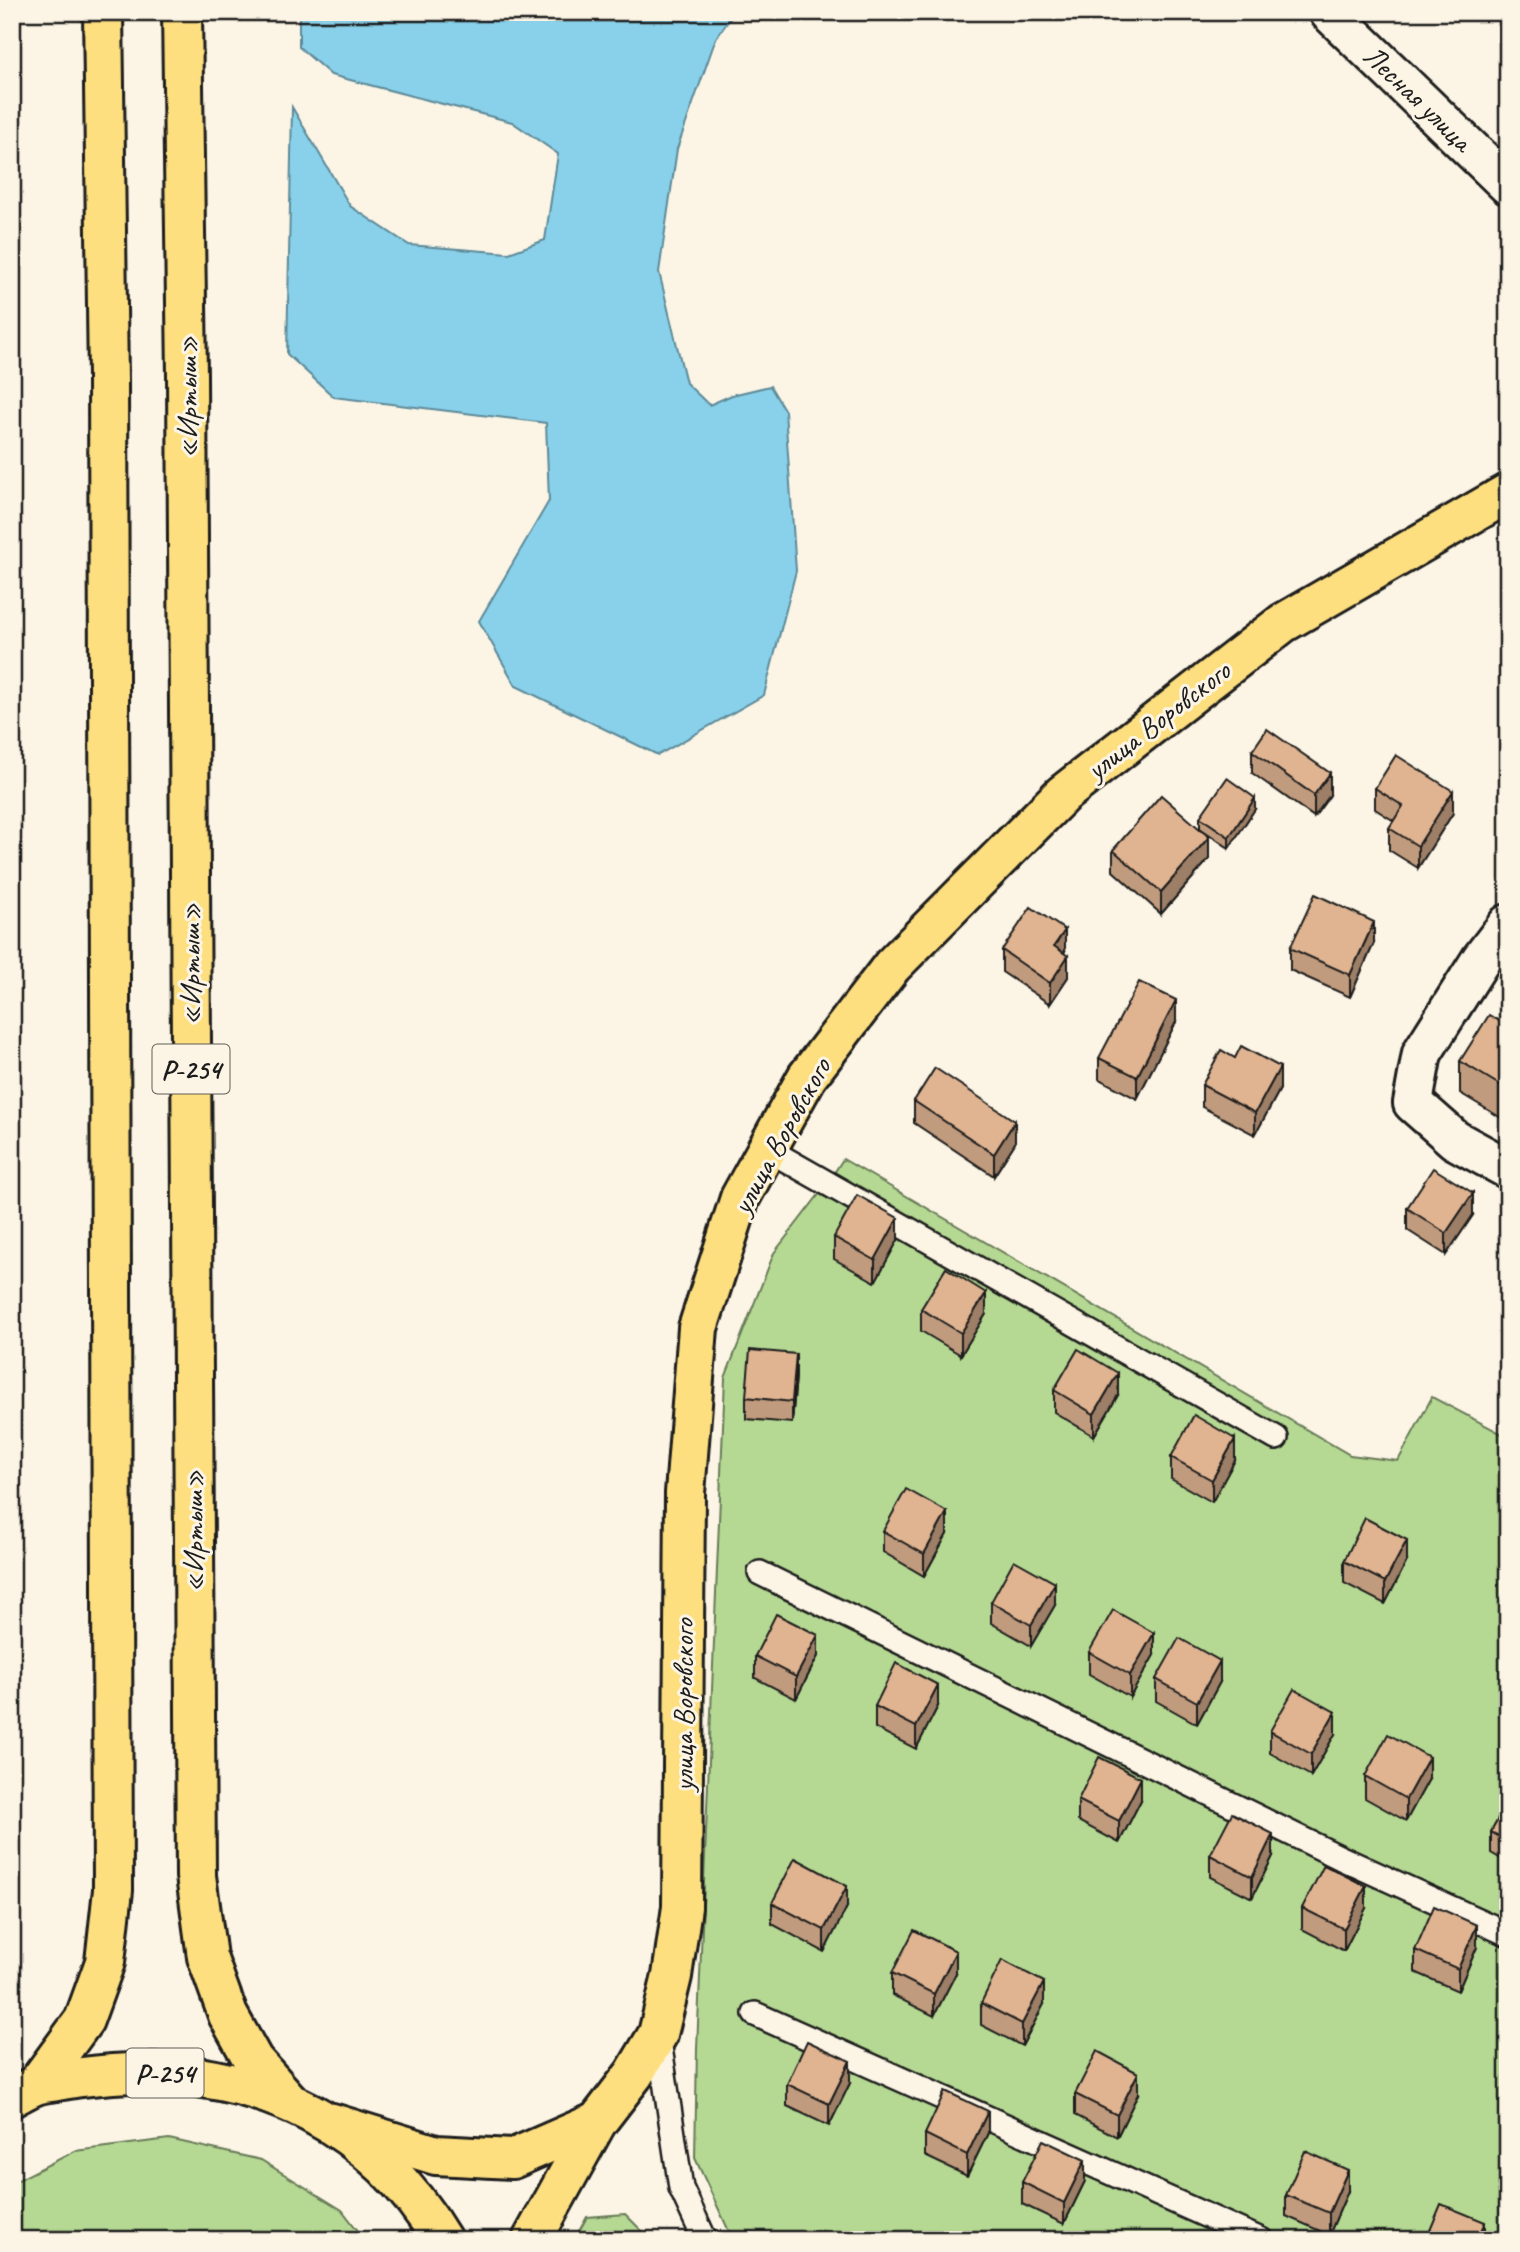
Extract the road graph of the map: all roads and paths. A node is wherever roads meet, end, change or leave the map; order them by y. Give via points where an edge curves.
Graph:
1 (103, 12) edge
2 (182, 12) edge
3 (1329, 12) edge
4 (1508, 185) edge
5 (1508, 493) edge
6 (1508, 924) edge
7 (767, 1149) junction
8 (1508, 1168) edge
9 (1276, 1438) dead end
10 (760, 1573) dead end
11 (1508, 1934) edge
12 (755, 2014) dead end
13 (658, 2034) junction
14 (25, 2091) edge
15 (289, 2102) junction
16 (597, 2122) junction
17 (330, 2123) junction
18 (442, 2240) edge
19 (532, 2240) edge
20 (705, 2240) edge
21 (1261, 2240) edge

1 - 14 main road, «Иртыш» / Р-254 via 113,1889 105,1962 84,2020
2 - 15 main road, «Иртыш» / Р-254 via 196,1876 207,1956 228,2015 253,2060
3 - 4 street, Лесная улица
5 - 7 main road, улица Воровского via 1283,622 1063,793 892,966 807,1077
6 - 8 street via 1422,1053 1413,1102 1455,1140
7 - 9 lane
7 - 13 main road, улица Воровского via 740,1198 698,1328 685,1493 682,1907
10 - 11 lane via 1341,1858
12 - 21 lane
13 - 16 main road, улица Воровского
13 - 20 lane via 681,2188
14 - 15 main road, «Иртыш» / Р-254 via 101,2074 165,2073 228,2082
15 - 17 main road, «Иртыш» / Р-254
16 - 17 main road via 512,2159 436,2155
16 - 19 main road, улица Воровского
17 - 18 main road, «Иртыш» / Р-254 via 381,2161 424,2209

